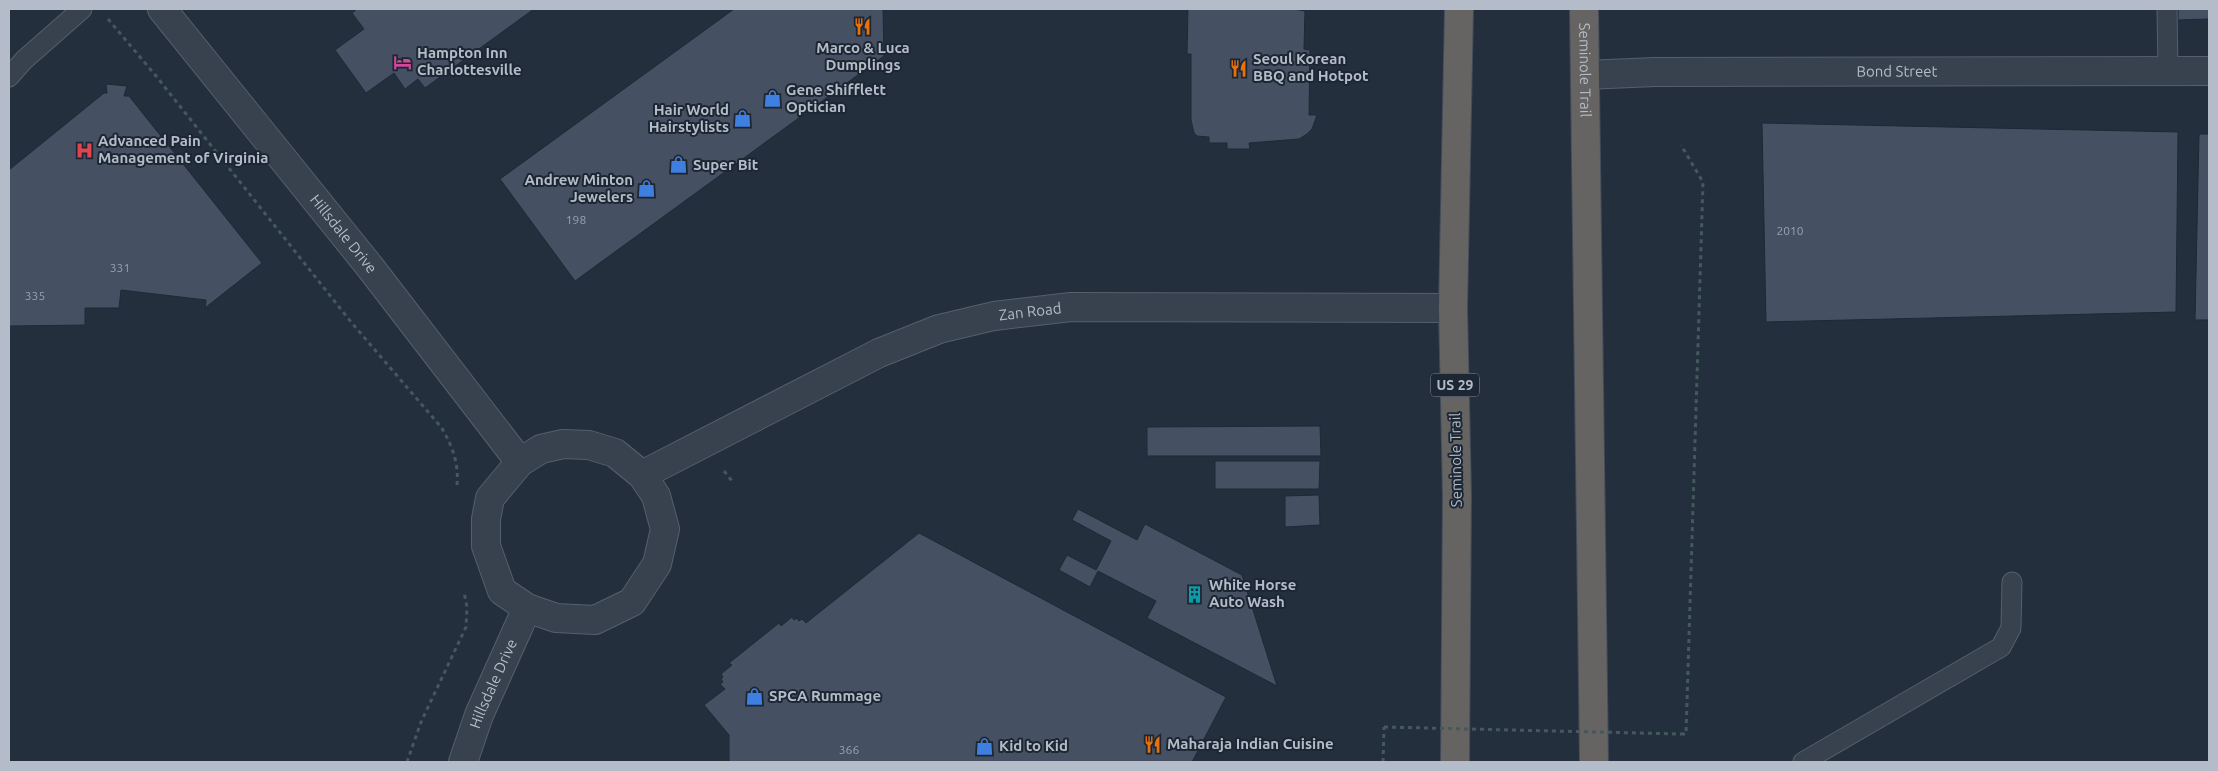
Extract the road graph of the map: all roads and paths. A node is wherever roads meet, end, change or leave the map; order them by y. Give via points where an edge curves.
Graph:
1 (82, 9) edge
2 (162, 9) edge
3 (1459, 9) edge
4 (1584, 9) edge
5 (2168, 9) edge
6 (106, 16) dead end
7 (2168, 70) junction
8 (2209, 71) edge
9 (1585, 75) junction
10 (9, 77) edge
11 (1681, 145) dead end
12 (1453, 308) junction
13 (520, 462) junction
14 (642, 475) junction
15 (457, 491) dead end
16 (2012, 582) dead end
17 (464, 590) dead end
18 (527, 608) junction
19 (407, 762) edge
20 (463, 762) edge
21 (1383, 762) edge
22 (1454, 762) edge
23 (1594, 762) edge
24 (1803, 762) edge

1 - 10 lane
2 - 13 street, Hillsdale Drive via 370,267
3 - 12 highway, Seminole Trail / US 29
4 - 9 highway, Seminole Trail
5 - 7 lane
6 - 15 path via 346,316 441,427 457,463
7 - 8 street, Bond Street
7 - 9 street, Bond Street
9 - 23 highway, Seminole Trail
11 - 21 path, bridge via 1703,182 1686,734 1384,727
12 - 14 street, Zan Road via 1071,307 994,316 939,330 879,353
12 - 22 highway, Seminole Trail / US 29 via 1457,496
13 - 14 street via 541,449 563,444 589,445 615,453
13 - 18 street via 490,498 486,546 502,591
14 - 18 street via 656,496 665,529 657,564 632,602 595,620 556,618
16 - 24 lane via 2011,628 2001,647
17 - 19 path via 466,628 421,722
18 - 20 street, Hillsdale Drive via 478,715

